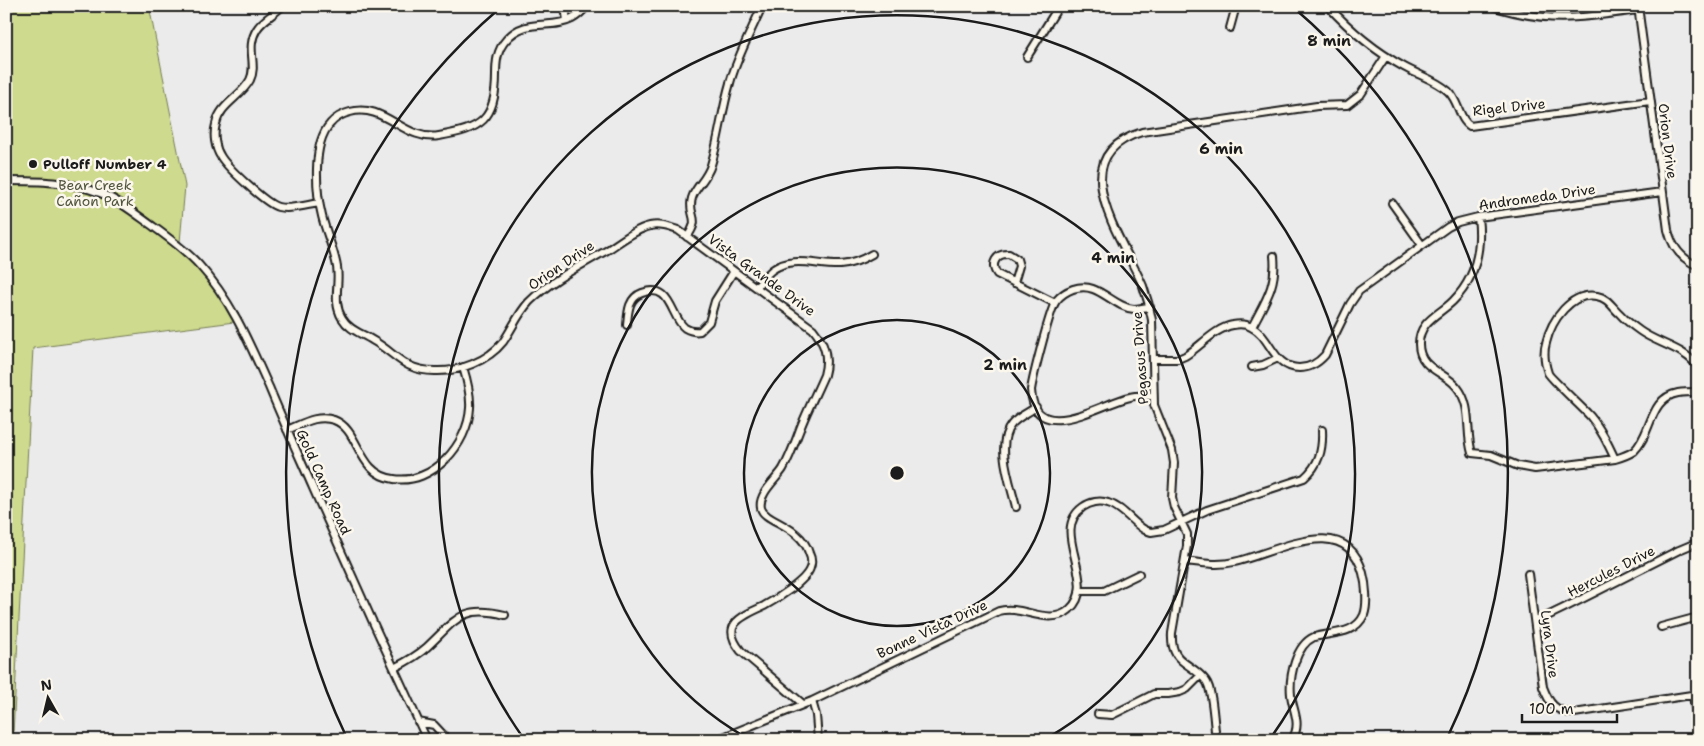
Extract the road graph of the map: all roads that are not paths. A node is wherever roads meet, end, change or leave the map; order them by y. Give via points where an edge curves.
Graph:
1 (282, 6) edge
2 (565, 6) edge
3 (587, 6) edge
4 (762, 6) edge
5 (1059, 6) edge
6 (1236, 6) edge
7 (1328, 6) edge
8 (1492, 6) edge
9 (1638, 8) edge
10 (567, 20) junction
11 (1230, 28) dead end
12 (1386, 56) junction
13 (1027, 57) dead end
14 (1650, 101) junction
15 (6, 181) edge
16 (1662, 192) junction
17 (319, 203) junction
18 (1392, 203) dead end
19 (1478, 217) junction
20 (688, 237) junction
21 (1422, 245) junction
22 (872, 254) dead end
23 (1274, 256) dead end
24 (1698, 266) edge
25 (734, 271) junction
26 (1014, 283) junction
27 (756, 287) junction
28 (1055, 303) junction
29 (1150, 307) junction
30 (627, 325) dead end
31 (1252, 327) junction
32 (1278, 358) junction
33 (1153, 359) junction
34 (463, 366) junction
35 (1698, 366) edge
36 (1252, 367) dead end
37 (1698, 392) edge
38 (1153, 396) junction
39 (1036, 407) junction
40 (287, 430) junction
41 (1322, 430) dead end
42 (1615, 459) junction
43 (1016, 507) dead end
44 (1182, 522) junction
45 (1698, 542) edge
46 (1185, 561) junction
47 (1139, 574) dead end
48 (1528, 574) dead end
49 (1079, 591) junction
50 (505, 615) dead end
51 (1698, 617) edge
52 (1535, 622) junction
53 (1661, 628) dead end
54 (394, 668) junction
55 (1200, 676) junction
56 (1695, 695) edge
57 (812, 701) junction
58 (803, 704) junction
59 (1098, 714) dead end
60 (418, 722) junction
61 (1698, 732) edge
62 (427, 740) edge
63 (448, 740) edge
64 (716, 740) edge
65 (818, 740) edge
66 (1216, 740) edge
67 (1292, 740) edge

1 - 17 street via 255,32 251,50 252,75 247,86 220,112 215,140 227,165 273,205 284,208
2 - 10 street
3 - 10 street, Orion Drive
4 - 20 street via 730,82 708,175 692,198 695,222
5 - 13 street
6 - 11 street
7 - 12 street, Rigel Drive via 1354,32
8 - 9 street via 1552,18 1584,18
9 - 14 street, Orion Drive
10 - 17 street, Orion Drive via 526,26 509,36 498,54 496,92 490,111 480,123 466,130 433,137 421,135 365,110 348,112 335,119 319,146
12 - 14 street, Rigel Drive via 1445,88 1455,99 1463,120 1470,126
12 - 29 street, Pegasus Drive via 1361,94 1347,104 1142,132 1124,139 1110,151 1101,174 1103,201
14 - 16 street, Orion Drive
15 - 40 street, Gold Camp Road via 55,183 99,192 180,246 201,266 240,324
16 - 19 street, Andromeda Drive
16 - 24 street, Orion Drive via 1672,244 1683,258
17 - 34 street, Orion Drive via 337,267 337,305 347,325 398,360 416,368 435,372
18 - 21 street
19 - 21 street, Andromeda Drive via 1453,224
19 - 42 street via 1480,243 1472,274 1453,302 1425,324 1419,344 1425,363 1452,382 1465,402 1471,451 1535,469
20 - 25 street, Vista Grande Drive
20 - 34 street, Orion Drive via 665,226 640,230 537,295 496,349 484,358
21 - 32 street, Andromeda Drive via 1359,291 1320,361 1308,368 1294,368
22 - 27 street via 857,262 843,264 801,261 785,264 772,270
23 - 31 street via 1272,287
25 - 27 street, Vista Grande Drive
25 - 30 street via 714,301 709,322 700,331 683,326 669,300 654,292 641,293 632,301
26 - 26 street via 995,270 995,261 1001,254 1013,256 1018,263
26 - 28 street
27 - 58 street, Vista Grande Drive via 813,329 823,343 827,359 824,375 788,458 762,497 761,504 765,515 791,529 804,542 810,555 810,567 796,585 747,613 733,628 736,645 741,651
28 - 29 street via 1074,288 1087,287 1128,307
28 - 39 street via 1032,382
29 - 33 street, Pegasus Drive
31 - 32 street, Andromeda Drive
31 - 33 street via 1238,324 1227,327 1185,356
32 - 36 street via 1263,366
33 - 38 street, Pegasus Drive
34 - 40 street via 470,398 466,428 451,454 434,469 418,477 394,479 379,474 367,464 346,428 334,420 314,418
35 - 42 street via 1690,357 1627,322 1602,297 1585,296 1569,304 1554,325 1546,344 1548,376 1591,417
37 - 42 street via 1679,392 1666,397 1657,407 1635,450
38 - 39 street via 1130,397 1065,420 1046,416
38 - 44 street, Pegasus Drive via 1172,450 1172,498
39 - 43 street via 1012,424 1003,442
40 - 54 street, Gold Camp Road
41 - 44 street via 1319,460 1304,478 1207,510
44 - 46 street, Pegasus Drive via 1188,540
44 - 49 street via 1151,532 1139,527 1114,505 1100,502 1085,505 1073,518 1070,530
45 - 52 street, Hercules Drive
46 - 55 street, Pegasus Drive via 1172,646 1179,658
46 - 67 street via 1226,564 1302,541 1321,539 1339,542 1356,558 1364,577 1364,614 1352,628 1314,637 1301,648 1291,684 1291,698 1298,722
47 - 49 street via 1104,591
48 - 52 street, Lyra Drive
49 - 57 street, Bonne Vista Drive via 1074,604 1064,613 1051,616 1016,609 999,611
50 - 54 street via 480,611 464,615 454,620 417,655
51 - 53 street
52 - 56 street, Lyra Drive via 1543,686 1551,703 1560,711 1574,713
54 - 60 street, Gold Camp Road
55 - 59 street via 1180,692 1154,694 1112,715
55 - 66 street, Pegasus Drive via 1210,690
56 - 61 street
57 - 58 street, Bonne Vista Drive
57 - 65 street
58 - 64 street, Bonne Vista Drive
60 - 62 street, Gold Camp Road
60 - 63 street via 434,725

